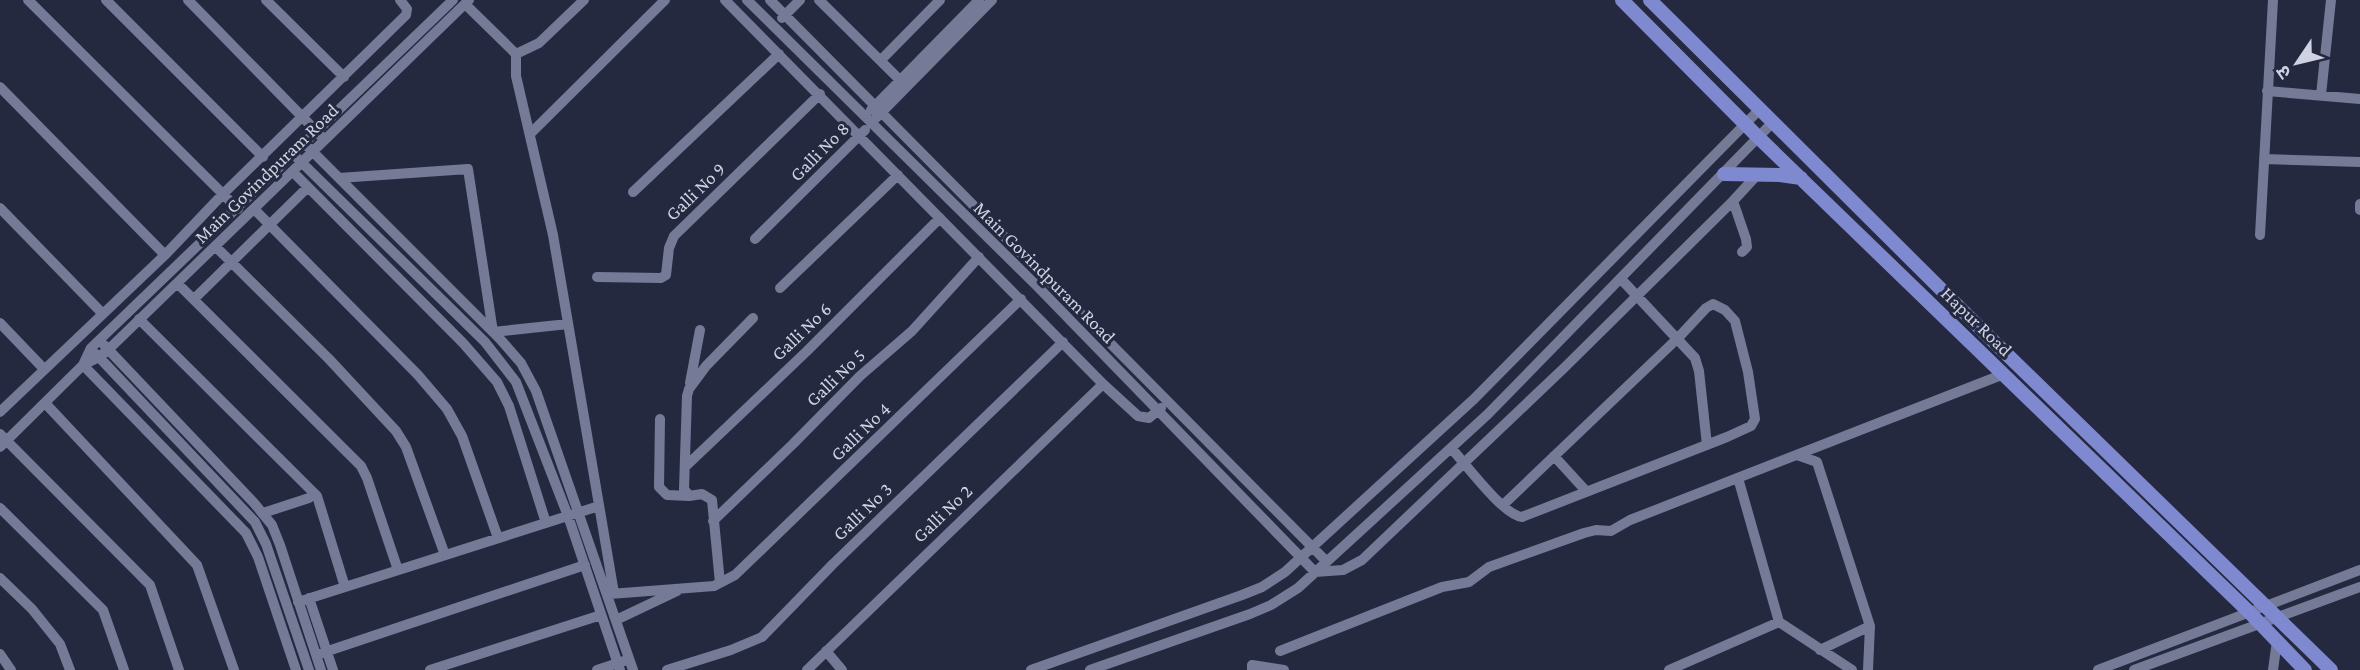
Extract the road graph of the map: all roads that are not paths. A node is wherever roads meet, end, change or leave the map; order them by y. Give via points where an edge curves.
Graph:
1 (28, 0) edge
2 (106, 0) edge
3 (188, 0) edge
4 (266, 0) edge
5 (400, 0) edge
6 (453, 0) edge
7 (584, 0) edge
8 (665, 0) edge
9 (725, 0) edge
10 (747, 0) edge
11 (770, 0) edge
12 (800, 0) edge
13 (819, 0) edge
14 (940, 0) edge
15 (979, 0) edge
16 (992, 0) edge
17 (1622, 0) edge
18 (1650, 0) edge
19 (2273, 0) edge
20 (2331, 0) edge
21 (467, 2) edge
22 (785, 15) junction
23 (773, 26) junction
24 (516, 54) junction
25 (779, 54) junction
26 (881, 60) junction
27 (344, 77) junction
28 (905, 84) junction
29 (0, 87) edge
30 (2267, 91) junction
31 (820, 94) junction
32 (2321, 94) junction
33 (2360, 99) edge
34 (1760, 109) junction
35 (878, 110) junction
36 (303, 117) junction
37 (868, 120) junction
38 (1773, 122) junction
39 (1746, 124) junction
40 (530, 134) junction
41 (860, 135) junction
42 (321, 136) junction
43 (1759, 138) junction
44 (309, 148) junction
45 (263, 157) junction
46 (298, 159) junction
47 (2263, 159) junction
48 (2360, 162) edge
49 (293, 172) junction
50 (1724, 174) junction
51 (1757, 174) junction
52 (898, 175) junction
53 (339, 178) junction
54 (1801, 178) junction
55 (308, 187) junction
56 (633, 192) dead end
57 (223, 194) junction
58 (1733, 201) junction
59 (2360, 204) edge
60 (0, 208) edge
61 (238, 209) junction
62 (254, 209) junction
63 (2360, 210) edge
64 (940, 218) junction
65 (270, 225) junction
66 (2260, 235) dead end
67 (755, 239) dead end
68 (215, 246) junction
69 (1742, 252) dead end
70 (165, 255) junction
71 (979, 257) junction
72 (231, 262) junction
73 (597, 277) dead end
74 (1620, 279) junction
75 (177, 283) junction
76 (780, 288) dead end
77 (1636, 295) junction
78 (194, 299) junction
79 (1021, 299) junction
80 (102, 313) junction
81 (753, 318) dead end
82 (139, 320) junction
83 (0, 323) edge
84 (568, 324) junction
85 (700, 330) dead end
86 (493, 332) junction
87 (1678, 338) junction
88 (1063, 342) junction
89 (95, 344) junction
90 (109, 349) junction
91 (99, 357) junction
92 (83, 365) junction
93 (44, 369) junction
94 (2004, 374) junction
95 (1103, 384) junction
96 (689, 389) junction
97 (1168, 401) junction
98 (45, 403) junction
99 (0, 412) edge
100 (1157, 412) junction
101 (660, 419) dead end
102 (2, 441) edge
103 (1707, 444) junction
104 (1451, 448) junction
105 (1797, 455) junction
106 (1554, 456) junction
107 (1464, 463) junction
108 (685, 467) junction
109 (1738, 478) junction
110 (1586, 491) junction
111 (688, 496) junction
112 (309, 498) dead end
113 (1503, 505) junction
114 (599, 506) junction
115 (0, 508) edge
116 (580, 512) junction
117 (264, 513) junction
118 (568, 516) junction
119 (713, 521) junction
120 (547, 523) junction
121 (498, 538) junction
122 (1313, 546) junction
123 (445, 555) junction
124 (1300, 558) junction
125 (1326, 561) junction
126 (585, 565) junction
127 (398, 570) junction
128 (2360, 570) edge
129 (1315, 572) junction
130 (0, 578) edge
131 (720, 583) junction
132 (345, 587) junction
133 (2360, 587) edge
134 (682, 588) junction
135 (611, 594) junction
136 (595, 595) junction
137 (303, 600) junction
138 (2265, 605) junction
139 (2248, 611) junction
140 (601, 615) junction
141 (2278, 618) junction
142 (616, 620) junction
143 (1779, 622) junction
144 (2261, 624) junction
145 (1870, 626) junction
146 (2277, 640) junction
147 (1820, 650) junction
148 (825, 651) junction
149 (1280, 651) dead end
150 (0, 654) edge
151 (321, 654) junction
152 (631, 665) edge
153 (618, 667) edge
154 (11, 670) edge
155 (69, 670) edge
156 (124, 670) edge
157 (179, 670) edge
158 (234, 670) edge
159 (296, 670) edge
160 (309, 670) edge
161 (321, 670) edge
162 (333, 670) edge
163 (430, 670) edge
164 (597, 670) edge
165 (667, 670) edge
166 (807, 670) edge
167 (842, 670) edge
168 (1031, 670) edge
169 (1090, 670) edge
170 (1252, 670) edge
171 (1284, 670) edge
172 (1669, 670) edge
173 (1852, 670) edge
174 (1868, 670) edge
175 (2098, 670) edge
176 (2134, 670) edge
177 (2273, 670) edge
178 (2305, 670) edge
179 (2331, 670) edge

1 - 57 street
2 - 45 street
3 - 36 street
4 - 27 street
5 - 27 street via 406,15
6 - 42 street, Main Govindpuram Road
7 - 24 street via 539,43
8 - 40 street
9 - 25 street
10 - 23 street, Main Govindpuram Road
11 - 22 street, Main Govindpuram Road
12 - 22 street
13 - 26 street
14 - 26 street
15 - 28 street
16 - 28 street
17 - 39 main road, Hapur Road
18 - 34 main road, Hapur Road
19 - 30 street
20 - 32 street
21 - 24 street
21 - 42 street, Main Govindpuram Road
22 - 23 street
22 - 35 street, Main Govindpuram Road
23 - 37 street, Main Govindpuram Road
24 - 40 street via 516,76
25 - 31 street
25 - 56 street
26 - 28 street
27 - 36 street
28 - 35 street, Galli No 8
29 - 70 street
30 - 32 street
30 - 47 street
31 - 41 street
31 - 73 street, Galli No 9 via 674,236 666,275
32 - 33 street
34 - 38 main road, Hapur Road
34 - 39 street
35 - 37 street, Galli No 8
35 - 97 street, Main Govindpuram Road
36 - 42 street
36 - 45 street
37 - 41 street, Galli No 8
37 - 100 street, Main Govindpuram Road
38 - 43 street
38 - 138 main road, Hapur Road
39 - 43 main road, Hapur Road
39 - 122 street via 1474,399
40 - 84 street
41 - 52 street
41 - 67 street, Galli No 8
42 - 44 street, Main Govindpuram Road
43 - 50 street
43 - 54 main road, Hapur Road
44 - 46 street, Main Govindpuram Road
44 - 53 street
45 - 57 street
46 - 49 street, Main Govindpuram Road
46 - 61 street, Main Govindpuram Road
46 - 118 street via 506,368 525,400
47 - 48 street
47 - 66 street
49 - 55 street
49 - 62 street, Main Govindpuram Road
50 - 51 main road
50 - 74 street
51 - 54 main road
51 - 58 street
52 - 64 street
52 - 76 street
53 - 86 street
53 - 86 street via 468,169
54 - 94 main road, Hapur Road
55 - 65 street
55 - 120 street via 497,382
57 - 61 street
57 - 70 street
58 - 69 street via 1746,239
58 - 77 street
59 - 63 street
60 - 80 street
61 - 89 street, Main Govindpuram Road
62 - 65 street
62 - 68 street, Main Govindpuram Road
64 - 71 street
64 - 108 street, Galli No 6
65 - 72 street
65 - 121 street via 447,409 462,436
68 - 72 street
68 - 75 street, Main Govindpuram Road
70 - 80 street
71 - 79 street
71 - 119 street, Galli No 5 via 912,331
72 - 78 street
72 - 123 street via 396,431
74 - 77 street
74 - 104 street
75 - 78 street
75 - 82 street, Main Govindpuram Road
77 - 87 street
77 - 107 street
78 - 127 street via 360,466
79 - 88 street
79 - 131 street, Galli No 4 via 735,575
80 - 93 street
81 - 96 street
82 - 90 street, Main Govindpuram Road
82 - 132 street via 317,496
83 - 93 street
84 - 86 street
84 - 114 street
85 - 96 street
86 - 116 street via 532,381
87 - 103 street via 1699,371
87 - 103 street via 1713,304 1735,321 1755,419 1751,426
87 - 106 street
88 - 95 street
88 - 165 street, Galli No 3 via 762,637
89 - 90 street
89 - 91 street
89 - 92 street, Main Govindpuram Road
90 - 91 street, Main Govindpuram Road
90 - 117 street
91 - 92 street, Main Govindpuram Road
91 - 160 street via 255,522
92 - 98 street, Main Govindpuram Road
92 - 159 street via 246,533
93 - 99 street
94 - 105 street
94 - 139 main road, Hapur Road
95 - 100 street via 1138,416 1149,418
95 - 148 street, Galli No 2
96 - 108 street
97 - 100 street
97 - 122 street, Main Govindpuram Road
98 - 102 street, Main Govindpuram Road
98 - 158 street via 197,565
100 - 124 street, Main Govindpuram Road
101 - 111 street via 659,487 667,495
102 - 157 street via 150,585
103 - 110 street
104 - 107 street
104 - 125 street
105 - 109 street
105 - 145 street via 1817,462
106 - 110 street
106 - 113 street
107 - 113 street
107 - 129 street via 1356,565
108 - 111 street
109 - 143 street
109 - 149 street via 1611,531 1588,531 1489,567 1469,582 1442,587
110 - 113 street via 1522,517
111 - 119 street via 709,496
112 - 117 street
114 - 116 street
114 - 135 street
115 - 156 street via 103,610
116 - 118 street
116 - 135 street
117 - 137 street
118 - 120 street
118 - 126 street
119 - 131 street
120 - 121 street
121 - 123 street
122 - 124 street
122 - 125 street, Main Govindpuram Road
123 - 127 street
124 - 129 street, Main Govindpuram Road
124 - 168 street via 1262,587
125 - 129 street
126 - 136 street
126 - 151 street
127 - 132 street
128 - 138 street
129 - 169 street via 1271,605
130 - 155 street via 60,644
131 - 134 street
132 - 137 street
133 - 141 street
134 - 135 street
134 - 142 street
135 - 136 street
135 - 142 street
136 - 140 street
137 - 151 street
138 - 139 street
138 - 141 main road, Hapur Road
139 - 144 main road, Hapur Road
139 - 175 street
140 - 153 street
140 - 163 street
141 - 144 street
141 - 179 main road, Hapur Road
142 - 152 street
143 - 147 street
143 - 172 street
144 - 146 main road, Hapur Road
144 - 176 street
145 - 147 street
145 - 174 street
146 - 177 street
146 - 178 main road, Hapur Road
147 - 173 street
148 - 166 street, Galli No 2
148 - 167 street
150 - 154 street
151 - 161 street
151 - 162 street
152 - 153 street
153 - 164 street
170 - 171 street via 1252,664

